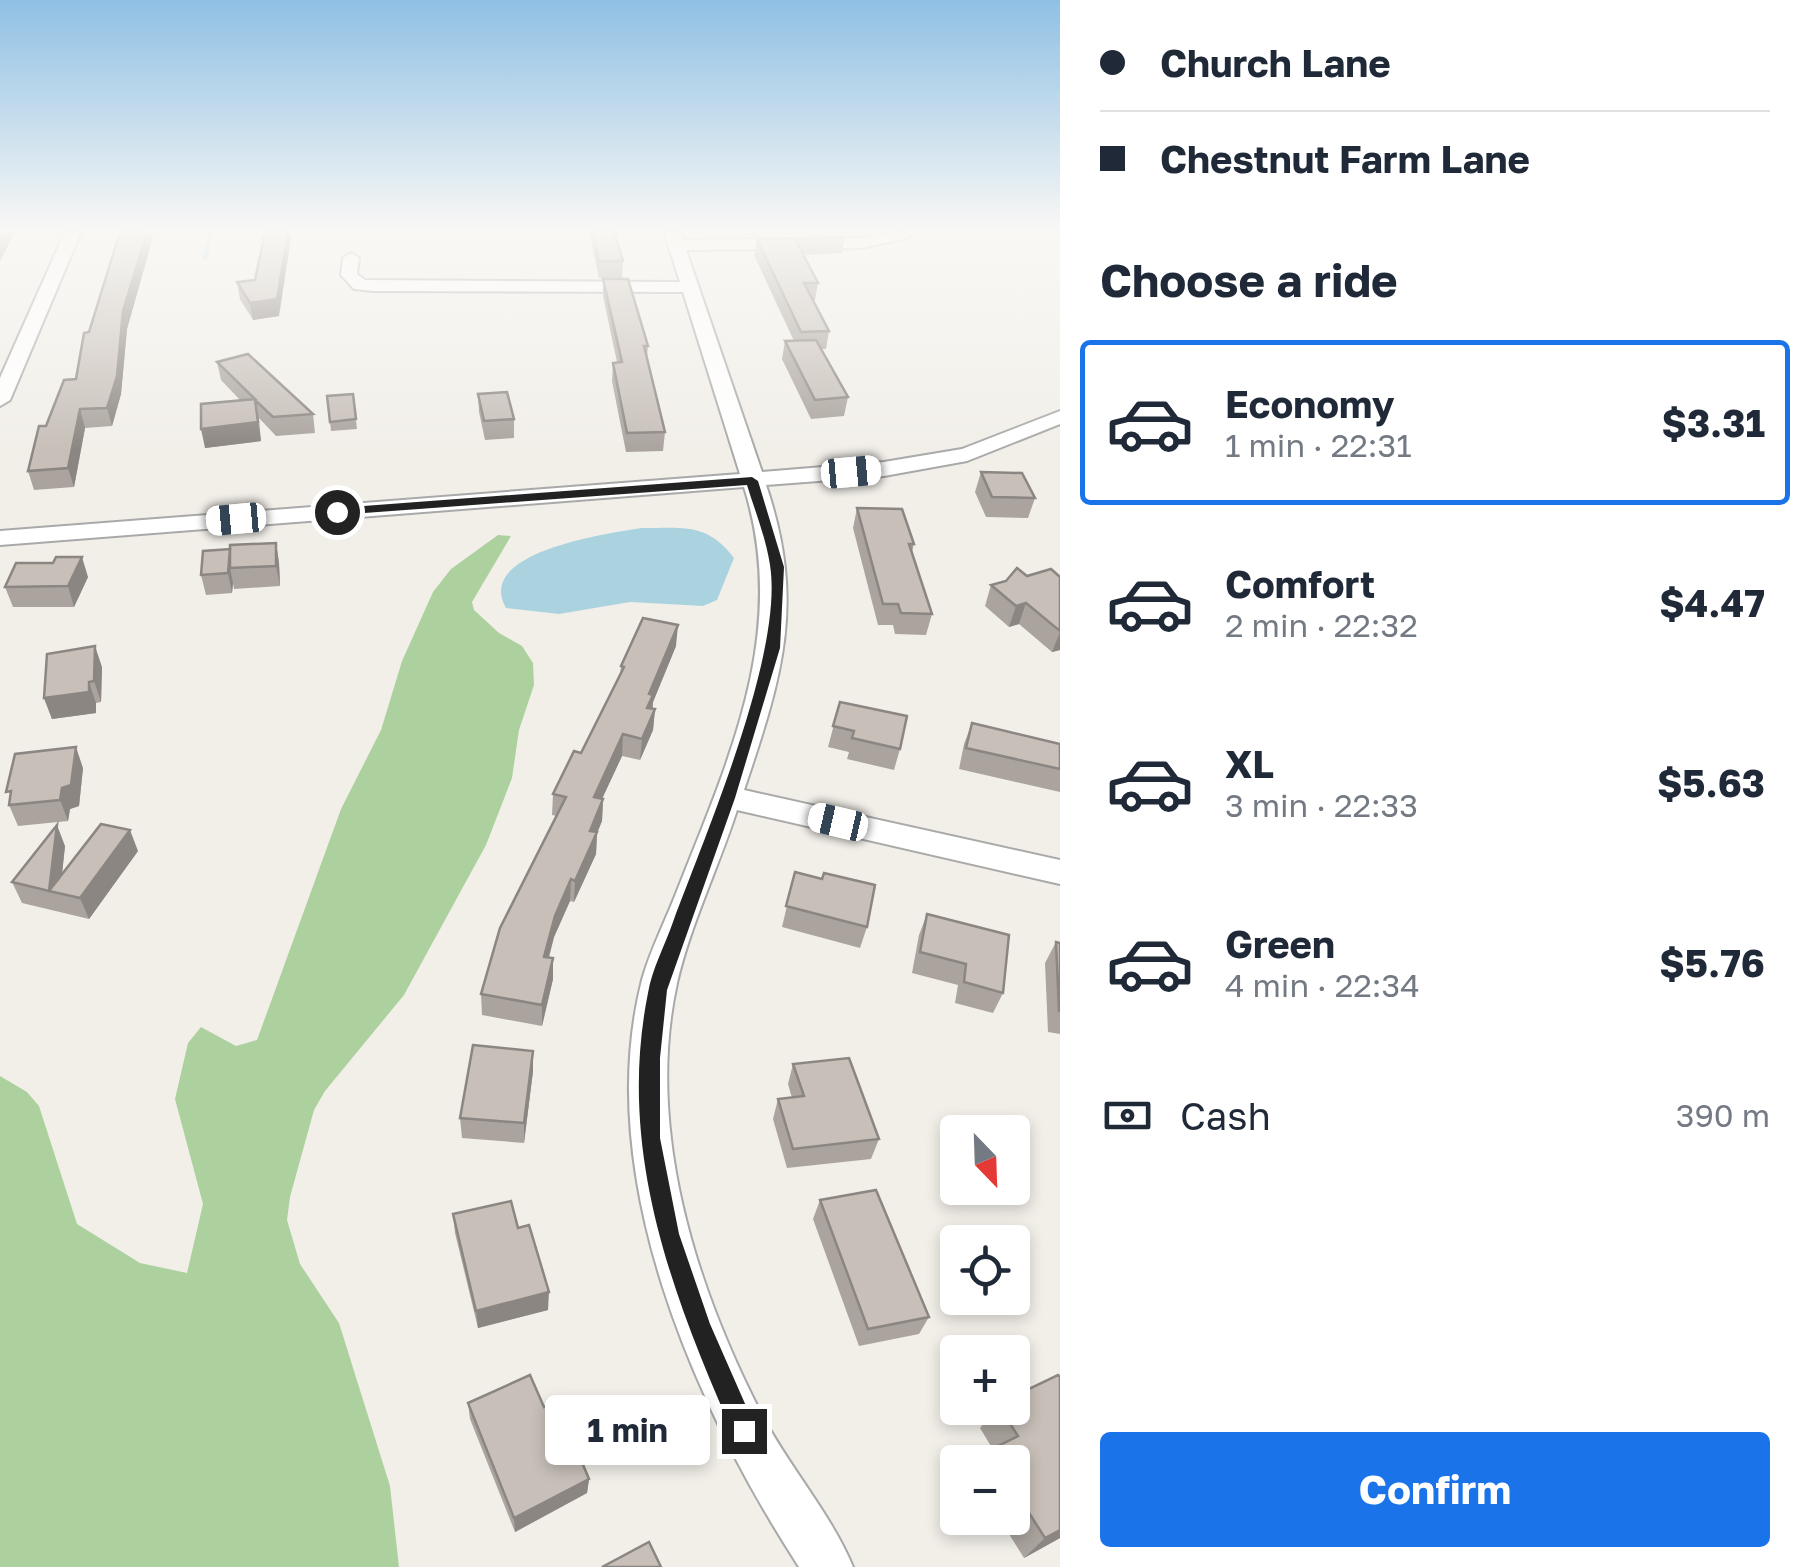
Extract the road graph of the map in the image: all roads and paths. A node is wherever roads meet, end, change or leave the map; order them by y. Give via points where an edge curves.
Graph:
1 (35, 305) edge
2 (697, 305) edge
3 (8, 360) edge
4 (0, 400) edge
5 (1060, 417) edge
6 (752, 481) junction
7 (0, 538) edge
8 (727, 798) junction
9 (1060, 872) edge
10 (828, 1567) edge

1 - 3 street
2 - 6 street
3 - 4 street
5 - 6 street via 932,463
6 - 7 street
6 - 8 street via 777,567 778,607 761,695
8 - 9 street
8 - 10 street via 658,990 650,1138 668,1234 698,1327 744,1431

